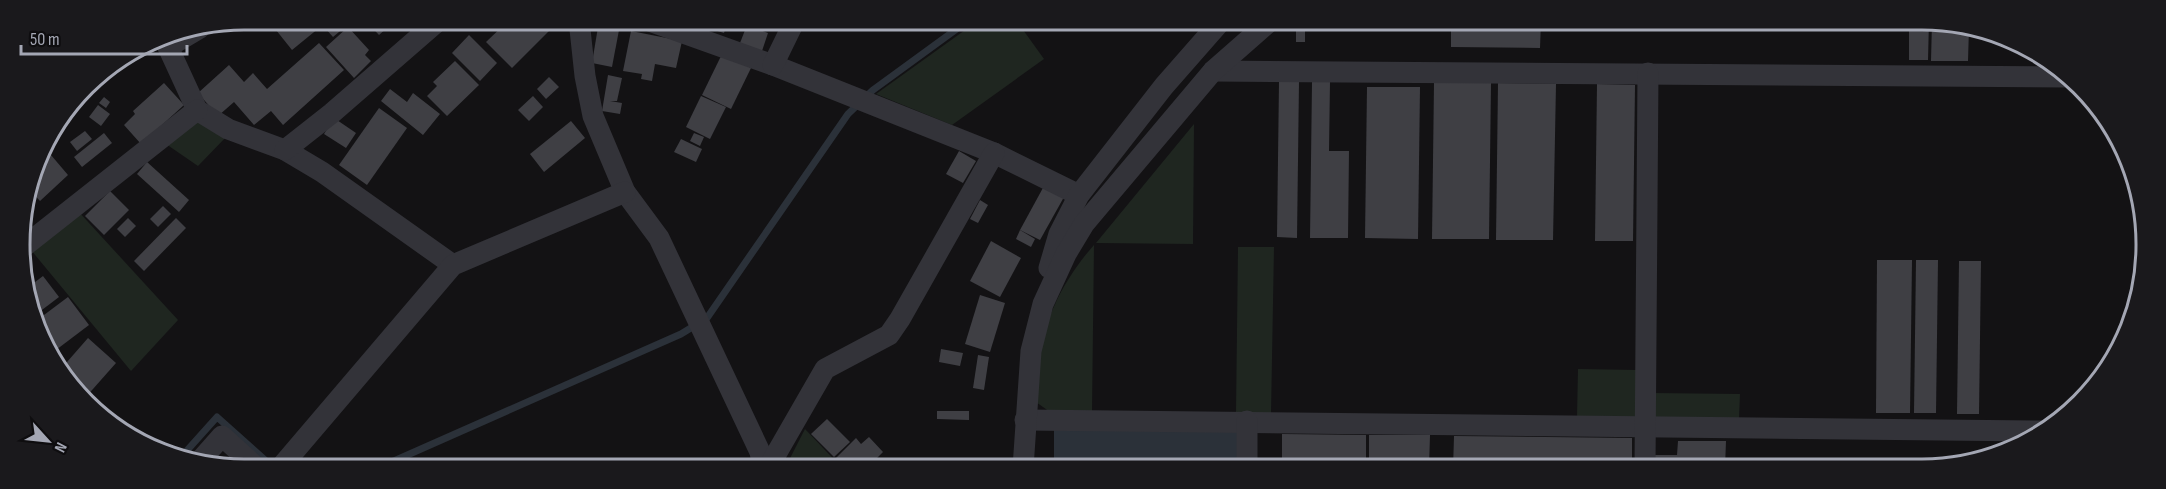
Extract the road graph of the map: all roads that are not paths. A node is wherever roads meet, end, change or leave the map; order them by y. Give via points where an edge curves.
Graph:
1 (427, 30) edge
2 (580, 30) edge
3 (675, 30) edge
4 (790, 30) edge
5 (1213, 30) edge
6 (1260, 30) edge
7 (167, 44) edge
8 (773, 65) junction
9 (1214, 71) junction
10 (1648, 73) junction
11 (2056, 77) edge
12 (197, 110) junction
13 (285, 150) junction
14 (994, 153) junction
15 (625, 192) junction
16 (1079, 195) junction
17 (30, 242) edge
18 (453, 265) junction
19 (1043, 304) junction
20 (1025, 420) junction
21 (1247, 421) junction
22 (1646, 426) junction
23 (2028, 431) edge
24 (205, 455) edge
25 (247, 459) edge
26 (288, 459) edge
27 (762, 459) edge
28 (770, 459) edge
29 (1023, 459) edge
30 (1247, 459) edge
31 (1645, 459) edge

1 - 13 street
2 - 15 street via 593,116
3 - 8 street
4 - 8 street
5 - 16 street
6 - 9 street
7 - 12 street
8 - 14 street
9 - 10 street
9 - 19 street via 1084,224
10 - 11 street
10 - 22 street
12 - 13 street via 228,129
12 - 17 street
13 - 18 street
14 - 16 street
14 - 28 street via 889,335 825,369
15 - 18 street
15 - 27 street via 659,238
16 - 19 street via 1059,234
18 - 26 street
19 - 20 street via 1031,351
20 - 21 street
20 - 29 street
21 - 22 street
21 - 30 street
22 - 23 street
22 - 31 street
24 - 25 street via 222,436

